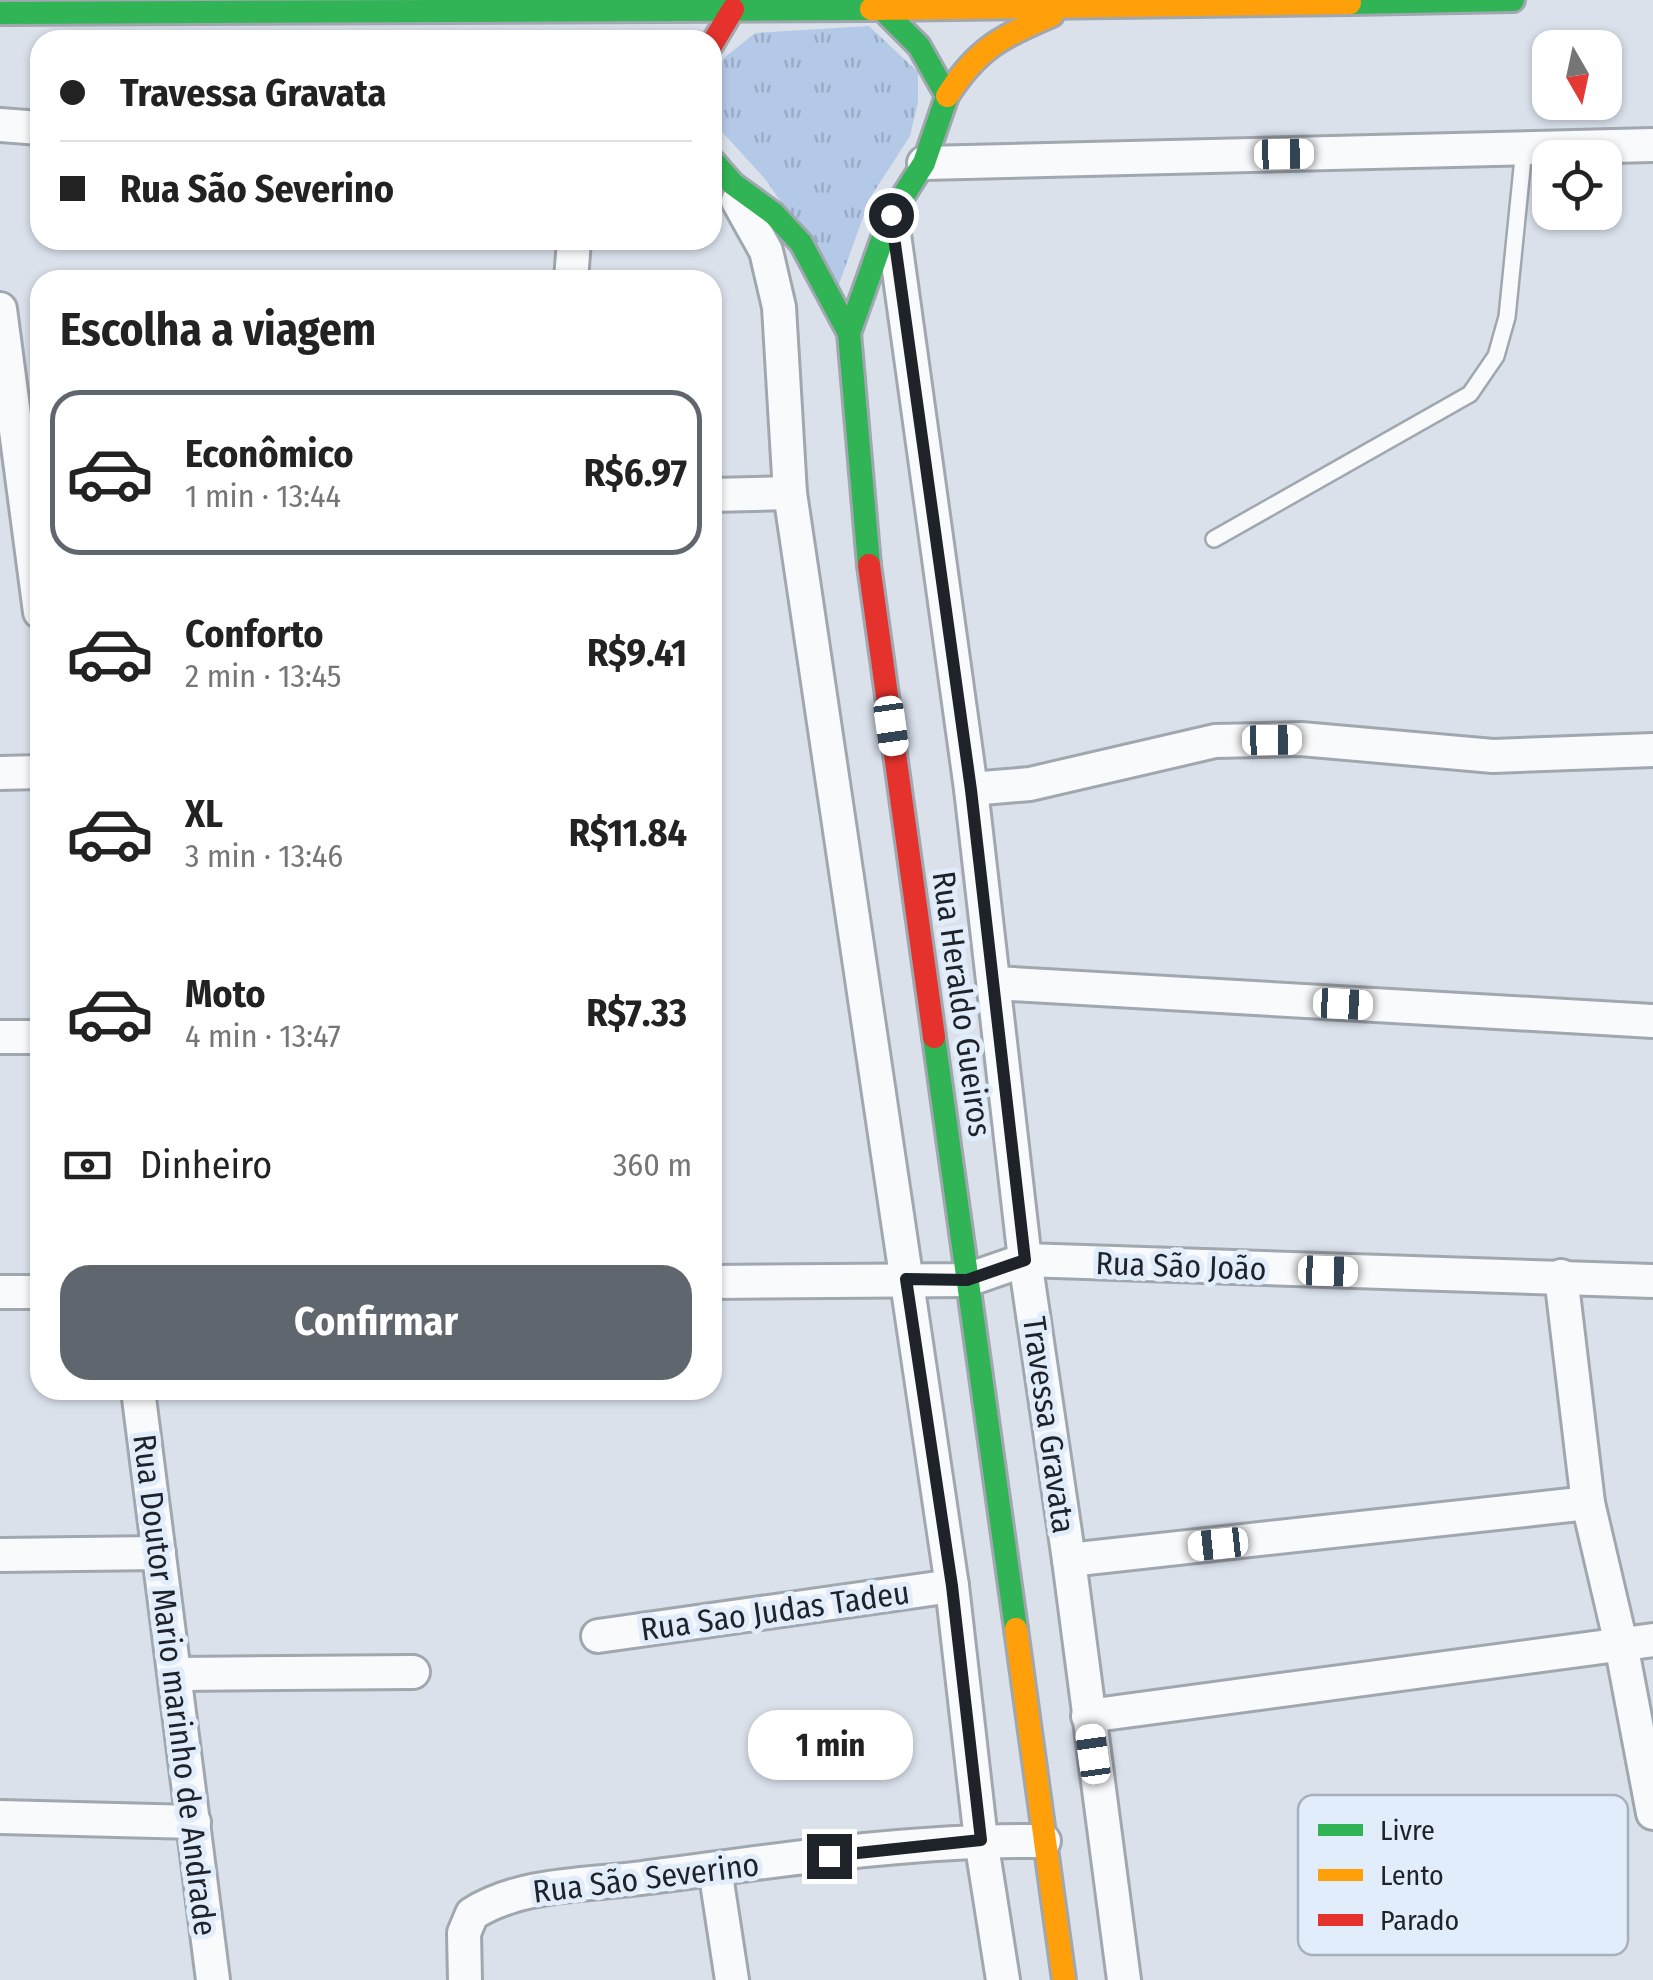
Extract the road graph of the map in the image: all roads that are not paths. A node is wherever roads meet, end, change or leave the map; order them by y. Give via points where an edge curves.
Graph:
1 (1512, 0) edge
2 (532, 5) edge
3 (881, 8) junction
4 (1067, 8) junction
5 (732, 9) junction
6 (580, 10) junction
7 (0, 13) edge
8 (611, 30) dead end
9 (720, 30) edge
10 (947, 96) junction
11 (0, 124) edge
12 (30, 127) edge
13 (1653, 145) edge
14 (1524, 148) junction
15 (924, 164) junction
16 (722, 171) edge
17 (725, 200) edge
18 (774, 214) junction
19 (891, 215) junction
20 (0, 309) edge
21 (848, 334) junction
22 (790, 492) junction
23 (722, 495) edge
24 (22, 504) edge
25 (1214, 539) dead end
26 (30, 552) edge
27 (1653, 750) edge
28 (30, 772) edge
29 (0, 773) edge
30 (971, 790) junction
31 (994, 984) junction
32 (1653, 1021) edge
33 (0, 1037) edge
34 (30, 1037) edge
35 (1025, 1260) junction
36 (1560, 1276) junction
37 (906, 1279) junction
38 (967, 1280) junction
39 (1653, 1281) edge
40 (722, 1282) edge
41 (0, 1292) edge
42 (30, 1292) edge
43 (139, 1400) edge
44 (1588, 1503) junction
45 (159, 1553) junction
46 (0, 1554) edge
47 (1069, 1560) junction
48 (952, 1586) junction
49 (598, 1636) dead end
50 (1637, 1642) edge
51 (413, 1672) dead end
52 (174, 1674) junction
53 (1088, 1716) junction
54 (1653, 1813) edge
55 (0, 1817) edge
56 (194, 1822) junction
57 (981, 1840) junction
58 (1044, 1841) junction
59 (714, 1869) junction
60 (212, 1980) edge
61 (466, 1980) edge
62 (732, 1980) edge
63 (1003, 1980) edge
64 (1064, 1980) edge
65 (1124, 1980) edge

1 - 4 main road
2 - 6 main road
2 - 7 main road
3 - 4 main road
3 - 5 main road
3 - 10 main road via 919,46
4 - 10 main road, Rua Heraldo Gueiros via 992,40
5 - 6 main road
5 - 9 main road
6 - 8 main road
10 - 15 main road, Rua Heraldo Gueiros
11 - 12 street
13 - 14 street
14 - 15 street
14 - 25 lane via 1507,316 1496,356 1470,394
15 - 19 main road, Rua Heraldo Gueiros
16 - 18 main road, Rua Heraldo Gueiros
17 - 18 street
17 - 22 street via 766,251 773,272
18 - 21 main road, Rua Heraldo Gueiros via 801,243
19 - 21 main road, Rua Heraldo Gueiros
19 - 30 street, Travessa Gravata
20 - 24 street
21 - 38 main road, Rua Heraldo Gueiros via 869,568
22 - 23 street
22 - 37 street
24 - 26 street
27 - 30 street via 1493,756 1301,739 1215,741 1030,784
28 - 29 street
30 - 31 street, Travessa Gravata
31 - 32 street
31 - 35 street, Travessa Gravata
33 - 34 street
35 - 36 street, Rua São João
35 - 38 street, Rua São João
35 - 47 street, Travessa Gravata
36 - 39 street, Rua São João
36 - 44 street
37 - 38 street, Rua São João
37 - 40 street, Rua São João
37 - 48 street
38 - 58 main road, Rua Heraldo Gueiros
41 - 42 street
43 - 45 street, Rua Doutor Mario marinho de Andrade
44 - 47 street
44 - 50 street
45 - 46 street
45 - 52 street, Rua Doutor Mario marinho de Andrade
47 - 53 street, Travessa Gravata
48 - 49 street, Rua Sao Judas Tadeu
48 - 57 street
50 - 53 street
50 - 54 street
51 - 52 street
52 - 56 street, Rua Doutor Mario marinho de Andrade
53 - 65 street, Travessa Gravata
55 - 56 street
56 - 60 street, Rua Doutor Mario marinho de Andrade
57 - 58 street, Rua São Severino
57 - 59 street, Rua São Severino
57 - 63 street
58 - 64 main road, Rua Heraldo Gueiros
59 - 61 street, Rua São Severino via 510,1895 488,1904 472,1914 464,1933
59 - 62 street

